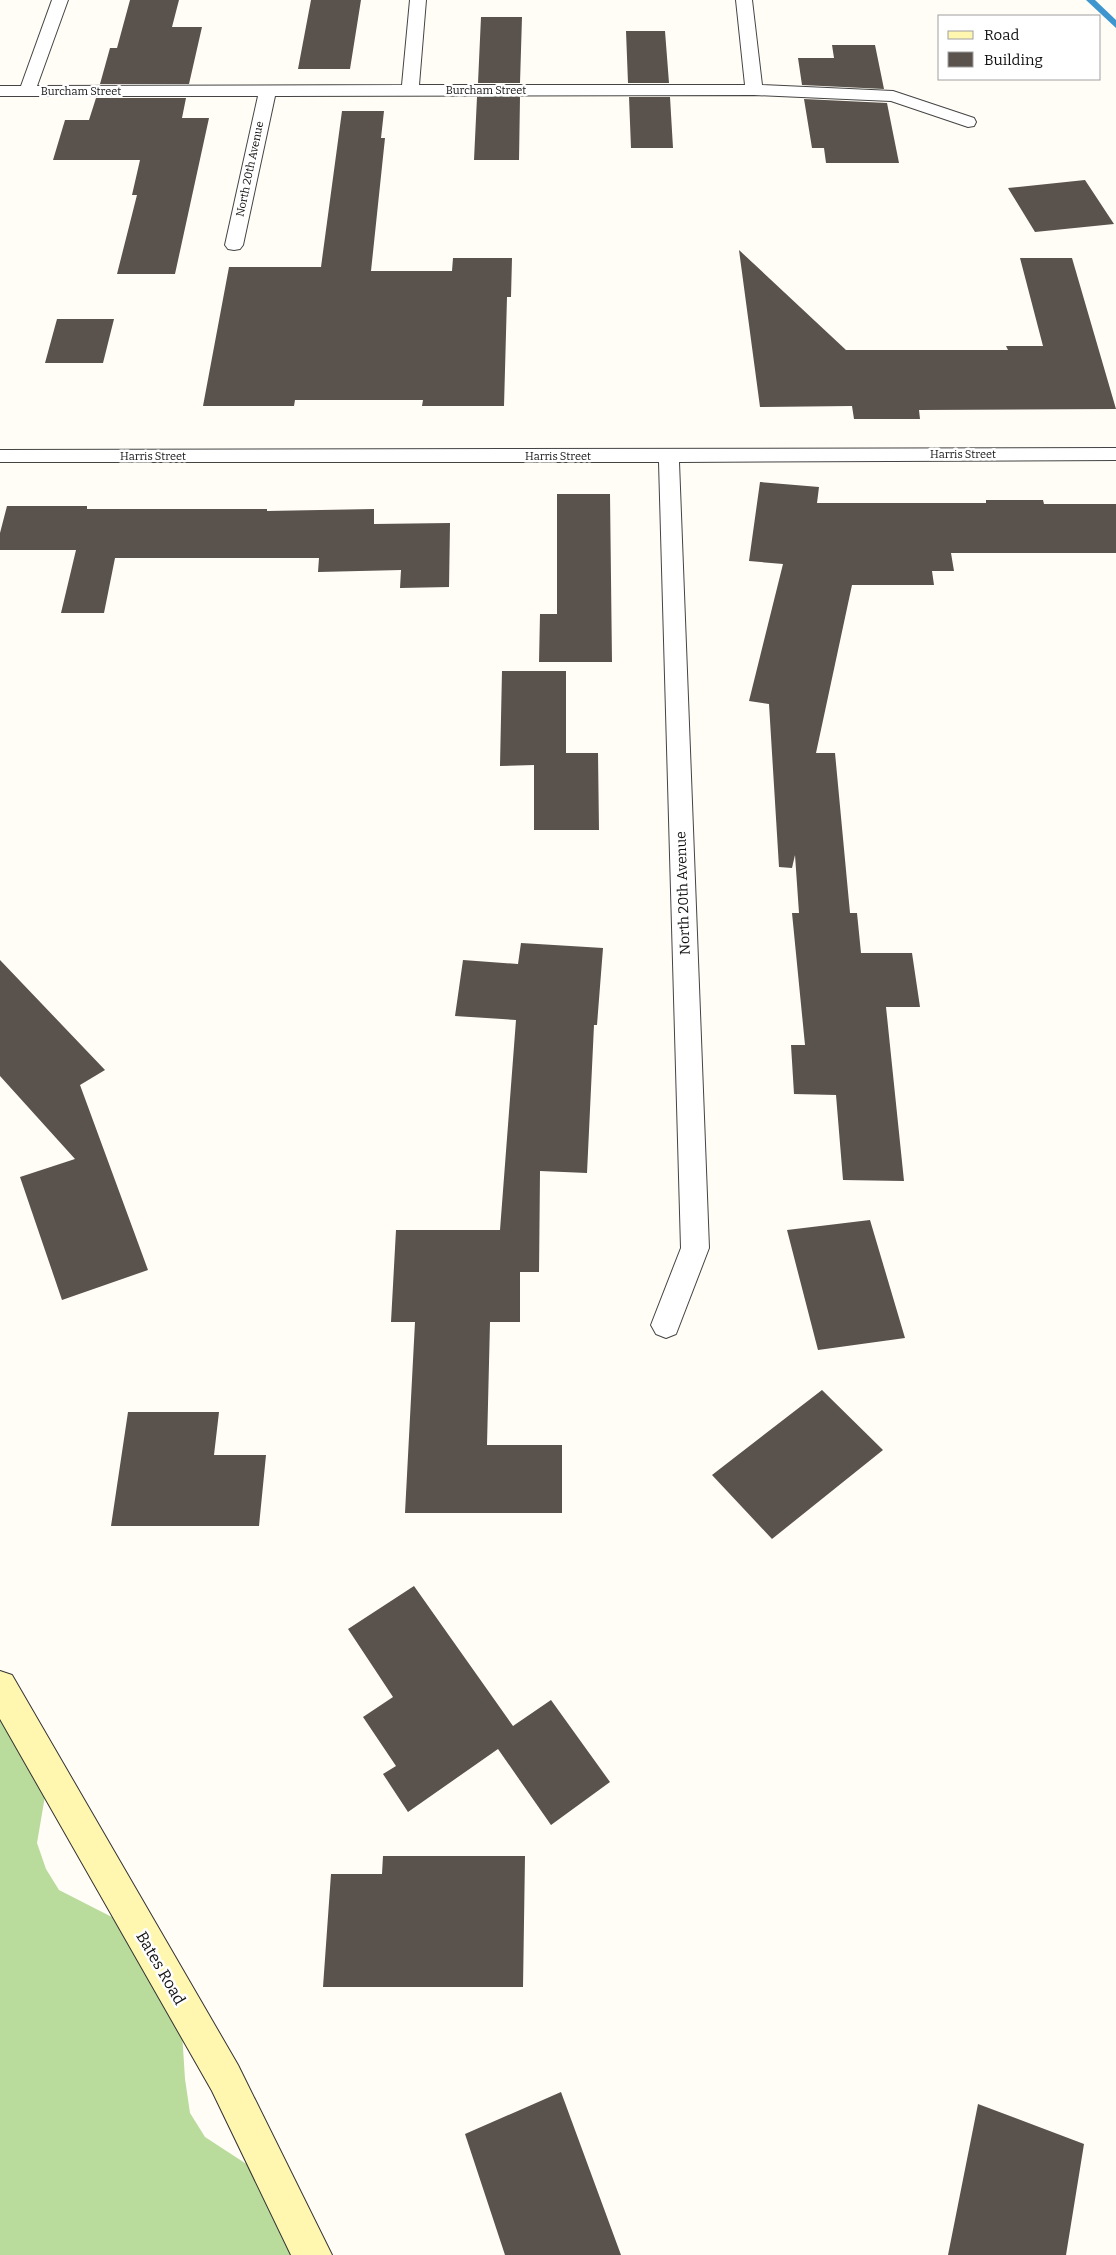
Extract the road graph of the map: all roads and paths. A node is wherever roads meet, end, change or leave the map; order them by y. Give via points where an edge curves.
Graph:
1 (60, 0) edge
2 (418, 0) edge
3 (744, 0) edge
4 (410, 90) junction
5 (754, 90) junction
6 (0, 91) edge
7 (27, 91) junction
8 (267, 92) junction
9 (968, 122) dead end
10 (234, 245) dead end
11 (1116, 454) edge
12 (0, 456) edge
13 (669, 456) junction
14 (666, 1325) dead end
15 (0, 1687) edge
16 (312, 2255) edge

1 - 7 street
2 - 4 street
3 - 5 street
4 - 5 street, Burcham Street
4 - 8 street, Burcham Street
5 - 9 street, Burcham Street via 893,96
6 - 7 street, Burcham Street
7 - 8 street, Burcham Street
8 - 10 street, North 20th Avenue
11 - 13 street, Harris Street
12 - 13 street, Harris Street
13 - 14 street, North 20th Avenue via 695,1248
15 - 16 street, Bates Road via 224,2078

